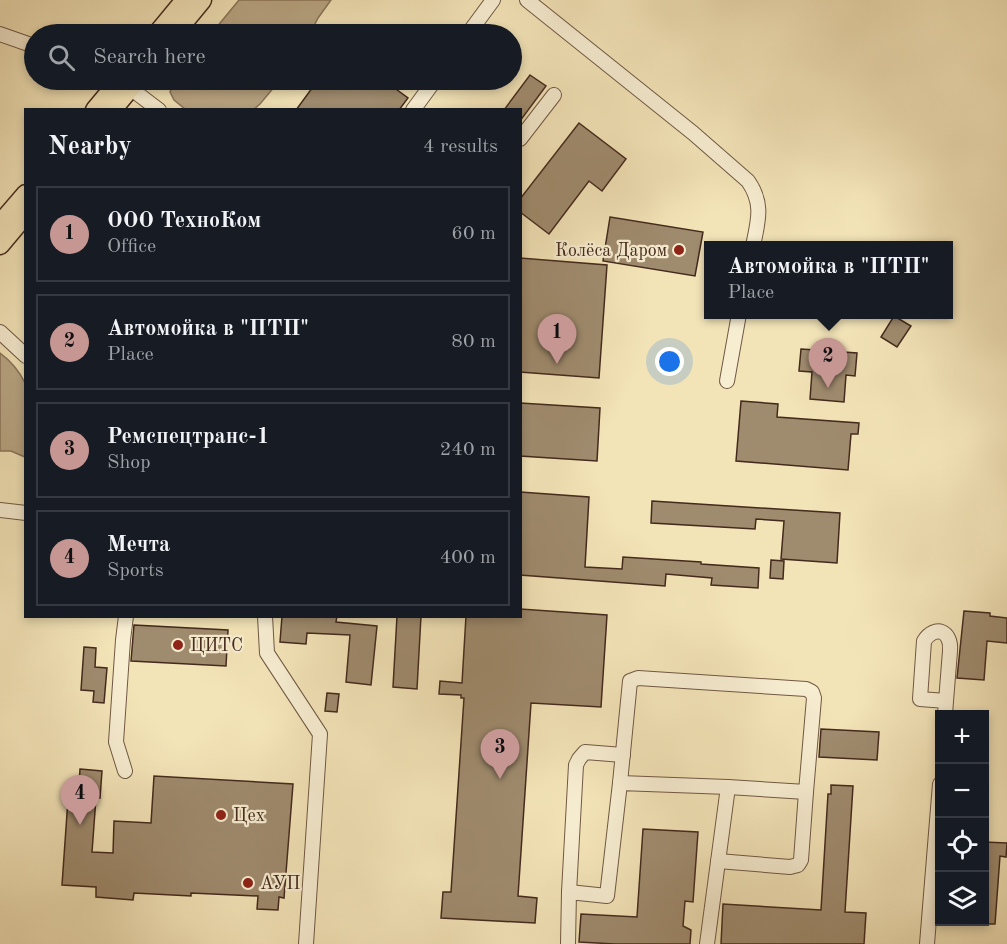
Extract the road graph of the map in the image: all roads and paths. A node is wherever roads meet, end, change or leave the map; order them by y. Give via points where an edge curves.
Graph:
1 (185, 0) edge
2 (202, 0) edge
3 (493, 0) edge
4 (527, 0) edge
5 (165, 24) edge
6 (182, 24) edge
7 (475, 24) edge
8 (0, 34) edge
9 (24, 42) edge
10 (116, 90) edge
11 (121, 90) edge
12 (136, 90) edge
13 (428, 90) edge
14 (554, 95) dead end
15 (97, 108) edge
16 (113, 108) edge
17 (157, 108) edge
18 (414, 108) edge
19 (522, 136) edge
20 (24, 196) edge
21 (24, 216) edge
22 (0, 224) edge
23 (754, 241) edge
24 (0, 245) edge
25 (738, 319) edge
26 (0, 332) edge
27 (24, 354) edge
28 (727, 381) dead end
29 (0, 510) edge
30 (24, 513) edge
31 (126, 618) edge
32 (265, 618) edge
33 (946, 707) edge
34 (623, 755) junction
35 (125, 771) dead end
36 (620, 783) junction
37 (728, 787) junction
38 (806, 792) junction
39 (936, 818) edge
40 (718, 861) junction
41 (569, 892) junction
42 (306, 944) edge
43 (568, 944) edge
44 (707, 944) edge
45 (927, 944) edge

1 - 5 main road
2 - 6 main road
3 - 7 street
4 - 23 street via 748,181 759,205
8 - 9 street
10 - 15 main road
11 - 16 main road
12 - 17 street
13 - 18 street
14 - 19 street
20 - 22 main road
21 - 24 main road
25 - 28 street
26 - 27 street
29 - 30 street
31 - 35 street via 116,742
32 - 42 street via 267,652 320,734
33 - 33 street via 920,699 924,641 934,631 945,634 951,644
34 - 36 street
34 - 38 street via 630,681 638,678 806,689 814,698
34 - 41 street via 585,752 576,765
36 - 37 street
36 - 41 street via 607,896
37 - 38 street
37 - 40 street
38 - 40 street via 798,865
39 - 45 street
40 - 44 street
41 - 43 street

